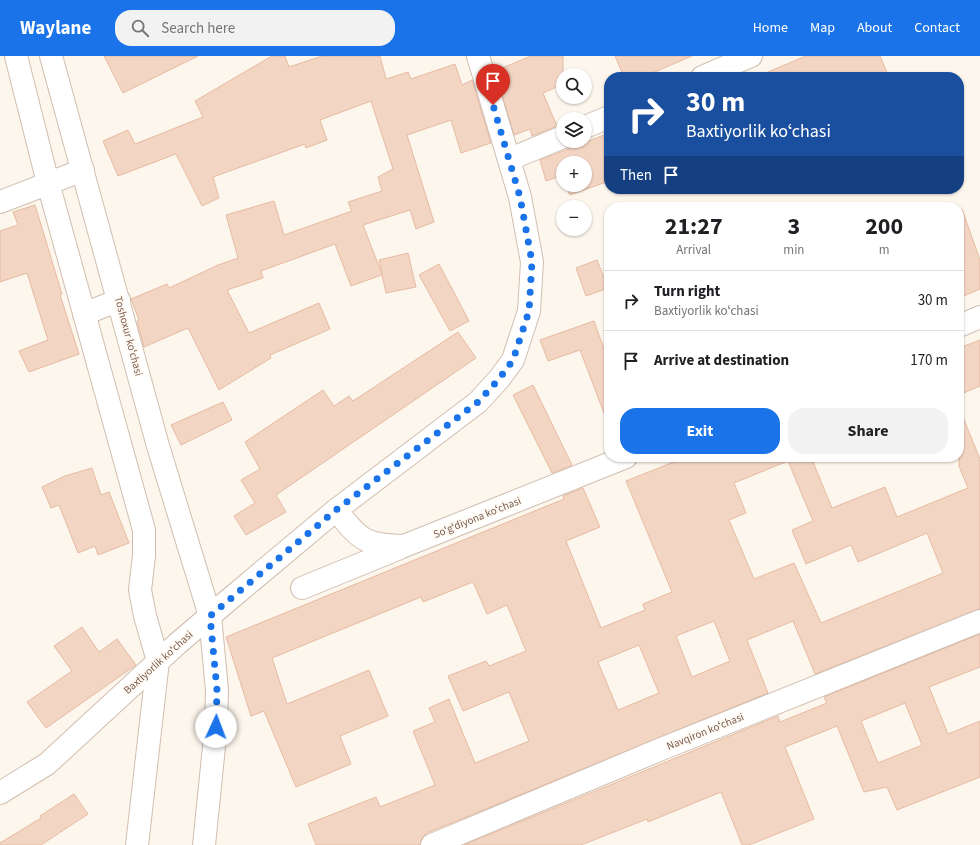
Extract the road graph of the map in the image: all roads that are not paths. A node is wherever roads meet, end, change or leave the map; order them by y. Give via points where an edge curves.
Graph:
1 (16, 56) edge
2 (51, 56) edge
3 (478, 56) edge
4 (751, 56) edge
5 (714, 72) edge
6 (604, 119) edge
7 (592, 124) edge
8 (556, 140) edge
9 (510, 160) junction
10 (83, 170) junction
11 (48, 184) junction
12 (0, 202) edge
13 (119, 300) junction
14 (84, 314) junction
15 (980, 317) edge
16 (964, 324) edge
17 (614, 462) edge
18 (336, 510) junction
19 (404, 546) junction
20 (302, 588) dead end
21 (210, 616) junction
22 (980, 621) edge
23 (158, 661) junction
24 (1, 791) edge
25 (137, 845) edge
26 (204, 845) edge
27 (432, 845) edge

1 - 11 street
2 - 10 street, Toshoxur koʻchasi
3 - 9 street, Baxtiyorlik koʻchasi
4 - 5 street
6 - 7 street
8 - 9 street
9 - 18 street, Baxtiyorlik koʻchasi via 522,203 532,262 529,311 513,360 478,402
10 - 11 street
10 - 13 street, Toshoxur koʻchasi
11 - 12 street
11 - 14 street
13 - 14 street
13 - 21 street, Toshoxur koʻchasi via 158,446
14 - 23 street via 144,530 140,590
15 - 16 street
17 - 19 street, Soʻgʻdiyona koʻchasi
18 - 19 street, Soʻgʻdiyona koʻchasi via 355,534 374,544
18 - 21 street, Baxtiyorlik koʻchasi
19 - 20 street
21 - 23 street, Baxtiyorlik koʻchasi
21 - 26 street, Toshoxur koʻchasi via 217,690 216,727
22 - 27 street, Navqiron koʻchasi via 659,750
23 - 24 street, Baxtiyorlik koʻchasi via 47,764
23 - 25 street

